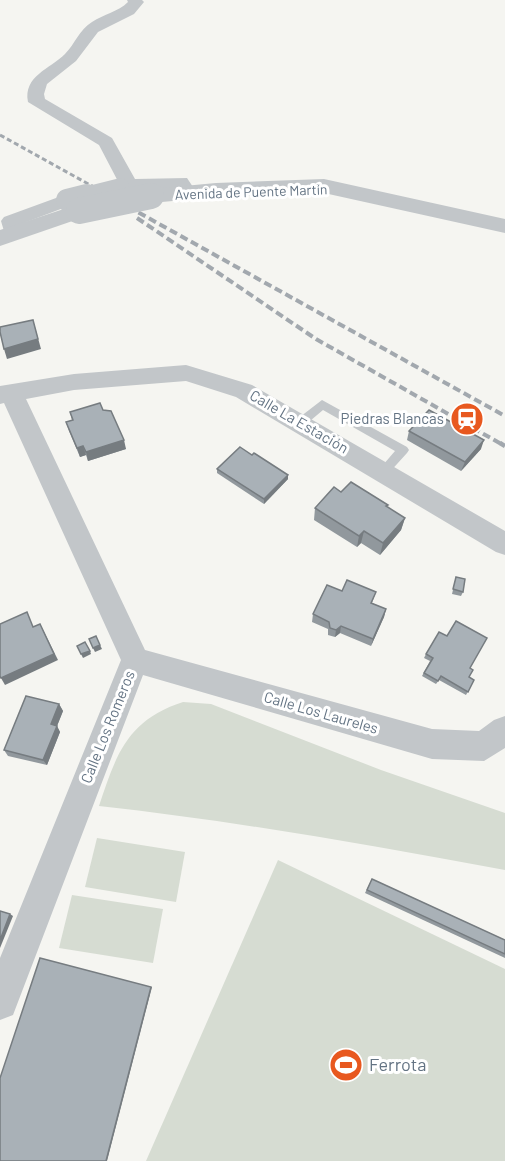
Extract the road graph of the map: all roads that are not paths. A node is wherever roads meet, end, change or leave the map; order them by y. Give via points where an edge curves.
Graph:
1 (134, 0) edge
2 (125, 186) junction
3 (188, 193) junction
4 (73, 205) junction
5 (505, 226) edge
6 (6, 236) edge
7 (6, 394) edge
8 (505, 543) edge
9 (135, 660) junction
10 (505, 730) edge
11 (0, 1002) edge

1 - 2 street via 132,9 95,26 69,58 42,79 34,96 37,102 106,142
2 - 3 street via 180,182
2 - 4 street, bridge
3 - 4 street, Avenida de Puente Martín, bridge
3 - 5 street, Avenida de Puente Martín via 324,186
4 - 6 street, Avenida de Puente Martín
7 - 8 street, Calle La Estación via 74,382 186,373 244,391
7 - 9 street, Calle Los Romeros
9 - 10 street, Calle Los Laureles via 432,744 484,746
9 - 11 street, Calle Los Romeros

